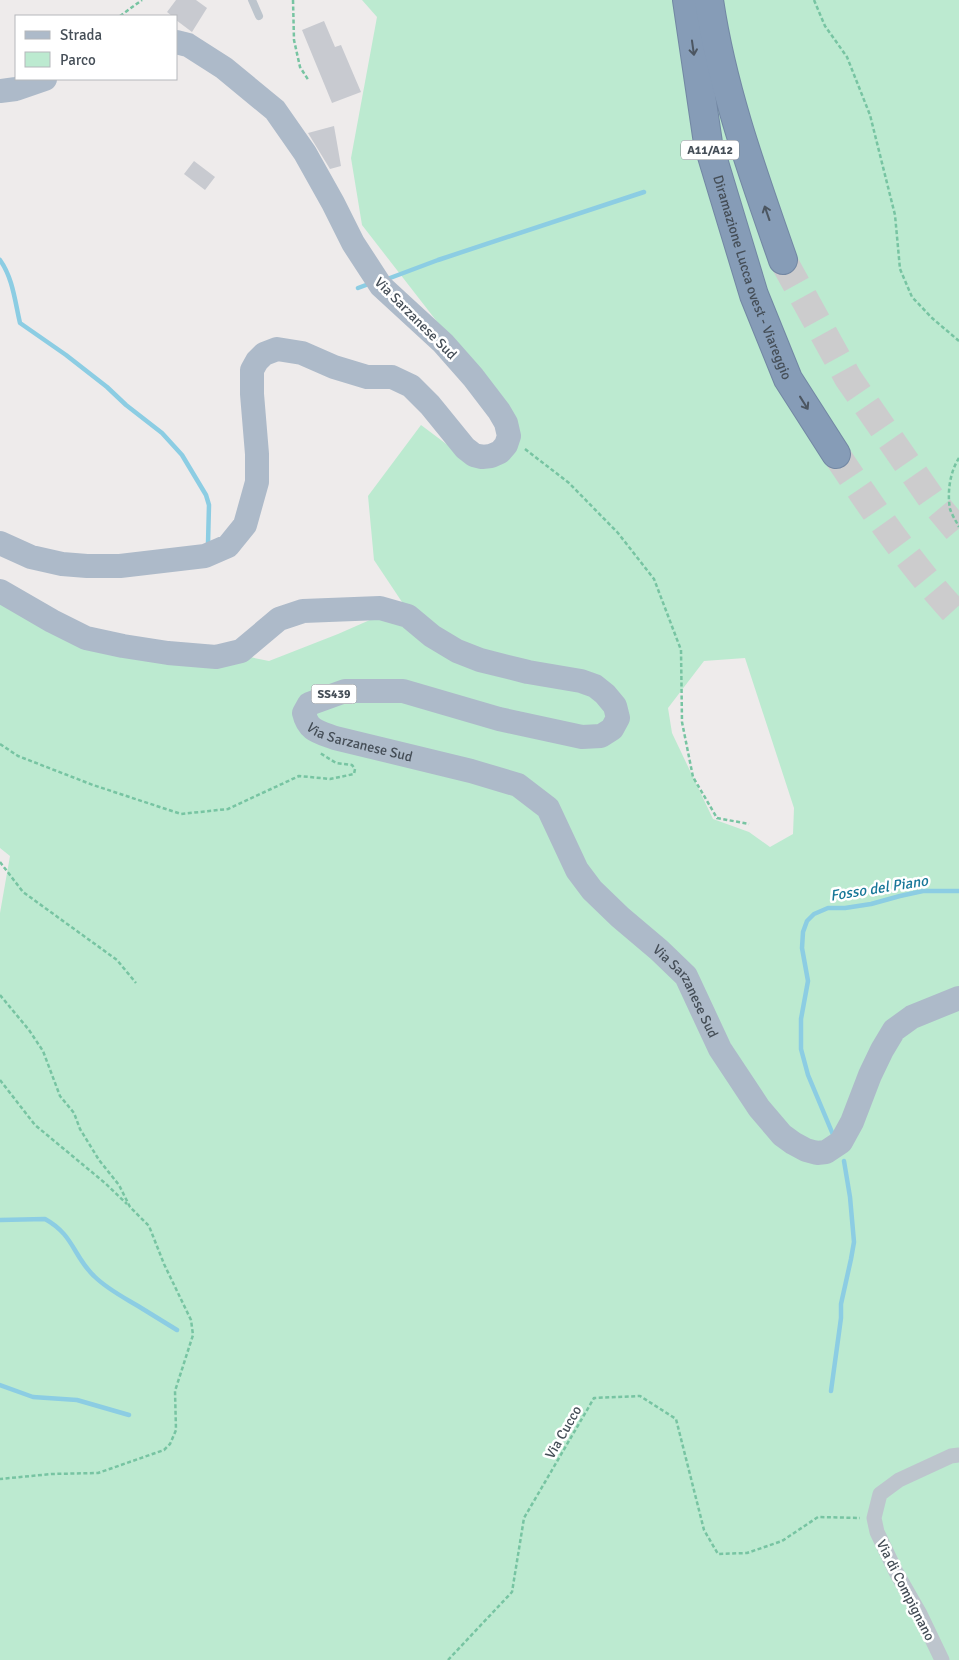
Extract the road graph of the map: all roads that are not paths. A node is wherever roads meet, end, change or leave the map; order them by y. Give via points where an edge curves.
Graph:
1 (252, 0) edge
2 (687, 0) edge
3 (709, 0) edge
4 (259, 16) dead end
5 (178, 42) edge
6 (41, 80) edge
7 (0, 91) edge
8 (783, 260) tunnel mouth
9 (836, 454) tunnel mouth
10 (0, 543) edge
11 (0, 591) edge
12 (959, 998) edge
13 (959, 1456) edge
14 (942, 1660) edge

1 - 4 lane
2 -> 9 highway, Diramazione Lucca ovest - Viareggio / A11/A12 via 708,143 754,295 788,379
8 -> 3 highway, A11/A12 via 740,136 714,36
5 - 10 main road, Via Sarzanese Sud via 188,45 224,68 275,110 305,154 353,243 381,286 443,343 499,411 509,436 506,445 491,456 474,455 411,386 392,377 342,370 302,353 277,349 264,354 252,370 257,482 245,525 228,546 205,556 120,566 87,566 31,557
6 - 7 main road
11 - 12 main road, Via Sarzanese Sud / SS439 via 86,638 168,653 216,657 241,651 279,619 303,610 380,608 408,616 432,636 480,660 595,686 615,706 618,718 612,730 601,736 582,737 500,719 403,691 345,691 309,704 304,713 306,723 315,731 518,785 548,808 577,870 592,890 686,976 720,1049 759,1108 782,1135 806,1150 826,1152 841,1142 894,1030 912,1017
13 - 14 street, Via di Compignano via 951,1456 899,1480 880,1494 874,1518 877,1532 896,1572

